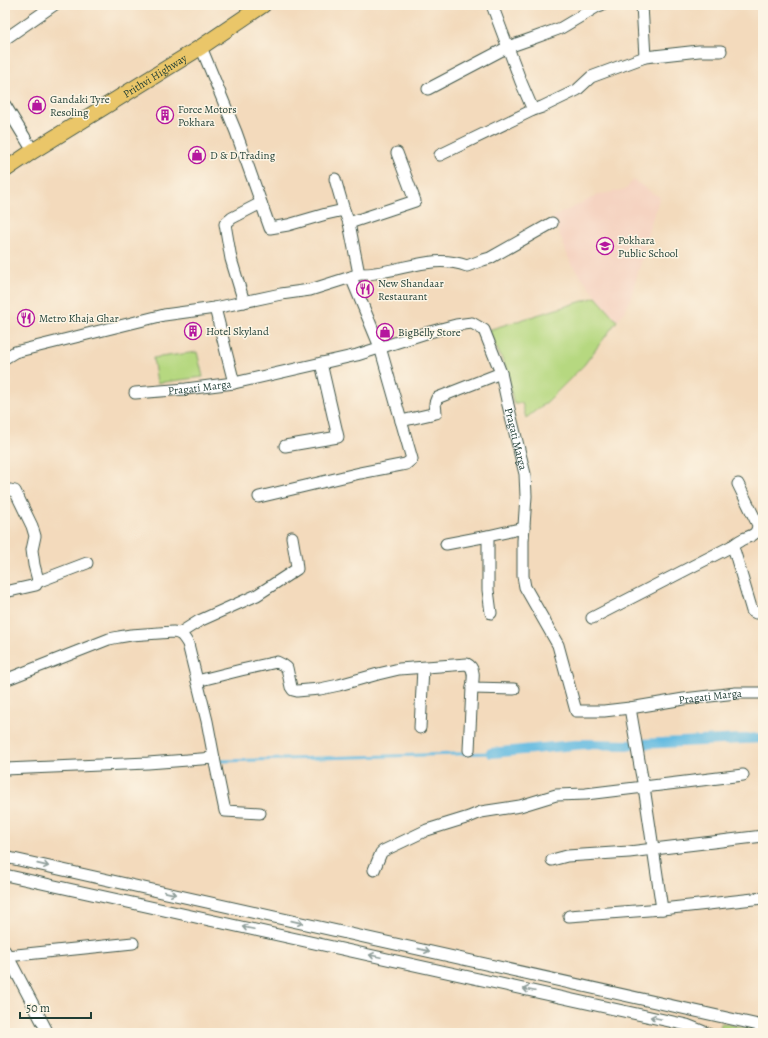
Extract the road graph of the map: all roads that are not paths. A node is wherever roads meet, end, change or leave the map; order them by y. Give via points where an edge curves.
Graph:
1 (54, 5) edge
2 (263, 5) edge
3 (492, 5) edge
4 (601, 5) edge
5 (642, 5) edge
6 (5, 39) edge
7 (201, 47) junction
8 (508, 47) junction
9 (721, 51) dead end
10 (645, 57) junction
11 (428, 89) dead end
12 (5, 105) edge
13 (533, 110) junction
14 (33, 151) junction
15 (397, 153) dead end
16 (440, 156) dead end
17 (5, 170) edge
18 (335, 179) dead end
19 (261, 203) junction
20 (344, 210) junction
21 (349, 223) junction
22 (552, 223) dead end
23 (355, 275) junction
24 (244, 302) junction
25 (215, 308) junction
26 (380, 347) junction
27 (5, 358) edge
28 (321, 363) junction
29 (501, 373) junction
30 (234, 383) junction
31 (135, 393) dead end
32 (401, 421) junction
33 (285, 446) dead end
34 (738, 484) dead end
35 (5, 490) edge
36 (259, 497) dead end
37 (524, 528) junction
38 (488, 536) junction
39 (292, 537) dead end
40 (446, 544) dead end
41 (732, 546) junction
42 (87, 563) dead end
43 (37, 582) junction
44 (5, 592) edge
45 (763, 611) edge
46 (491, 613) dead end
47 (592, 618) dead end
48 (180, 633) junction
49 (424, 668) junction
50 (5, 680) edge
51 (197, 681) junction
52 (472, 688) junction
53 (514, 688) dead end
54 (763, 693) edge
55 (630, 708) junction
56 (420, 728) dead end
57 (469, 750) dead end
58 (214, 758) junction
59 (5, 769) edge
60 (743, 775) dead end
61 (644, 787) junction
62 (260, 812) dead end
63 (763, 836) edge
64 (654, 848) junction
65 (5, 857) edge
66 (552, 860) dead end
67 (374, 870) dead end
68 (5, 875) edge
69 (763, 898) edge
70 (662, 909) junction
71 (569, 916) dead end
72 (133, 942) dead end
73 (6, 954) edge
74 (763, 1026) edge
75 (48, 1033) edge
76 (707, 1033) edge

1 - 6 street
2 - 7 highway, Prithvi Highway
3 - 8 street
4 - 8 street via 561,28
5 - 10 street
7 - 14 highway, Prithvi Highway
7 - 19 street via 236,132
8 - 11 street
8 - 13 street
9 - 10 street
10 - 13 street via 591,77 577,90
12 - 14 street
13 - 16 street
14 - 17 highway, Prithvi Highway
15 - 21 street via 415,201
18 - 20 street
19 - 20 street via 270,228
19 - 24 street via 225,224
20 - 21 street
21 - 23 street
22 - 23 street via 490,258 467,266 443,261
23 - 24 street via 310,290
23 - 26 street
24 - 25 street
25 - 27 street via 164,314 14,352
25 - 30 street
26 - 28 street, Pragati Marga
26 - 29 street, Pragati Marga via 456,325 472,323 484,330
26 - 32 street
28 - 30 street, Pragati Marga
28 - 33 street via 338,437
29 - 32 street via 437,398 436,413
29 - 37 street, Pragati Marga via 525,474
30 - 31 street, Pragati Marga
32 - 36 street via 412,460 406,464
34 - 41 street via 758,530
35 - 43 street via 15,491 32,526 35,536 32,550
37 - 38 street
37 - 55 street, Pragati Marga via 525,587 558,645 576,711
38 - 40 street
38 - 46 street via 488,590
39 - 48 street via 297,569 257,595 199,621
41 - 45 street via 752,611
41 - 47 street
42 - 43 street
43 - 44 street
48 - 50 street via 131,635 109,639
48 - 51 street via 188,644
49 - 51 street via 399,669 339,685 308,690 293,690 286,668 277,662
49 - 52 street via 467,664 473,670
49 - 56 street
51 - 58 street
52 - 53 street
52 - 57 street
54 - 55 street, Pragati Marga via 736,693
55 - 61 street
58 - 59 street
58 - 62 street via 225,811
60 - 61 street
61 - 64 street
61 - 67 street via 556,795 520,806 481,812 427,830 383,850
63 - 64 street
64 - 66 street via 567,856
64 - 70 street
65 -> 74 street
76 -> 68 street via 687,1025
69 - 70 street
70 - 71 street
72 - 73 street
73 - 75 street

